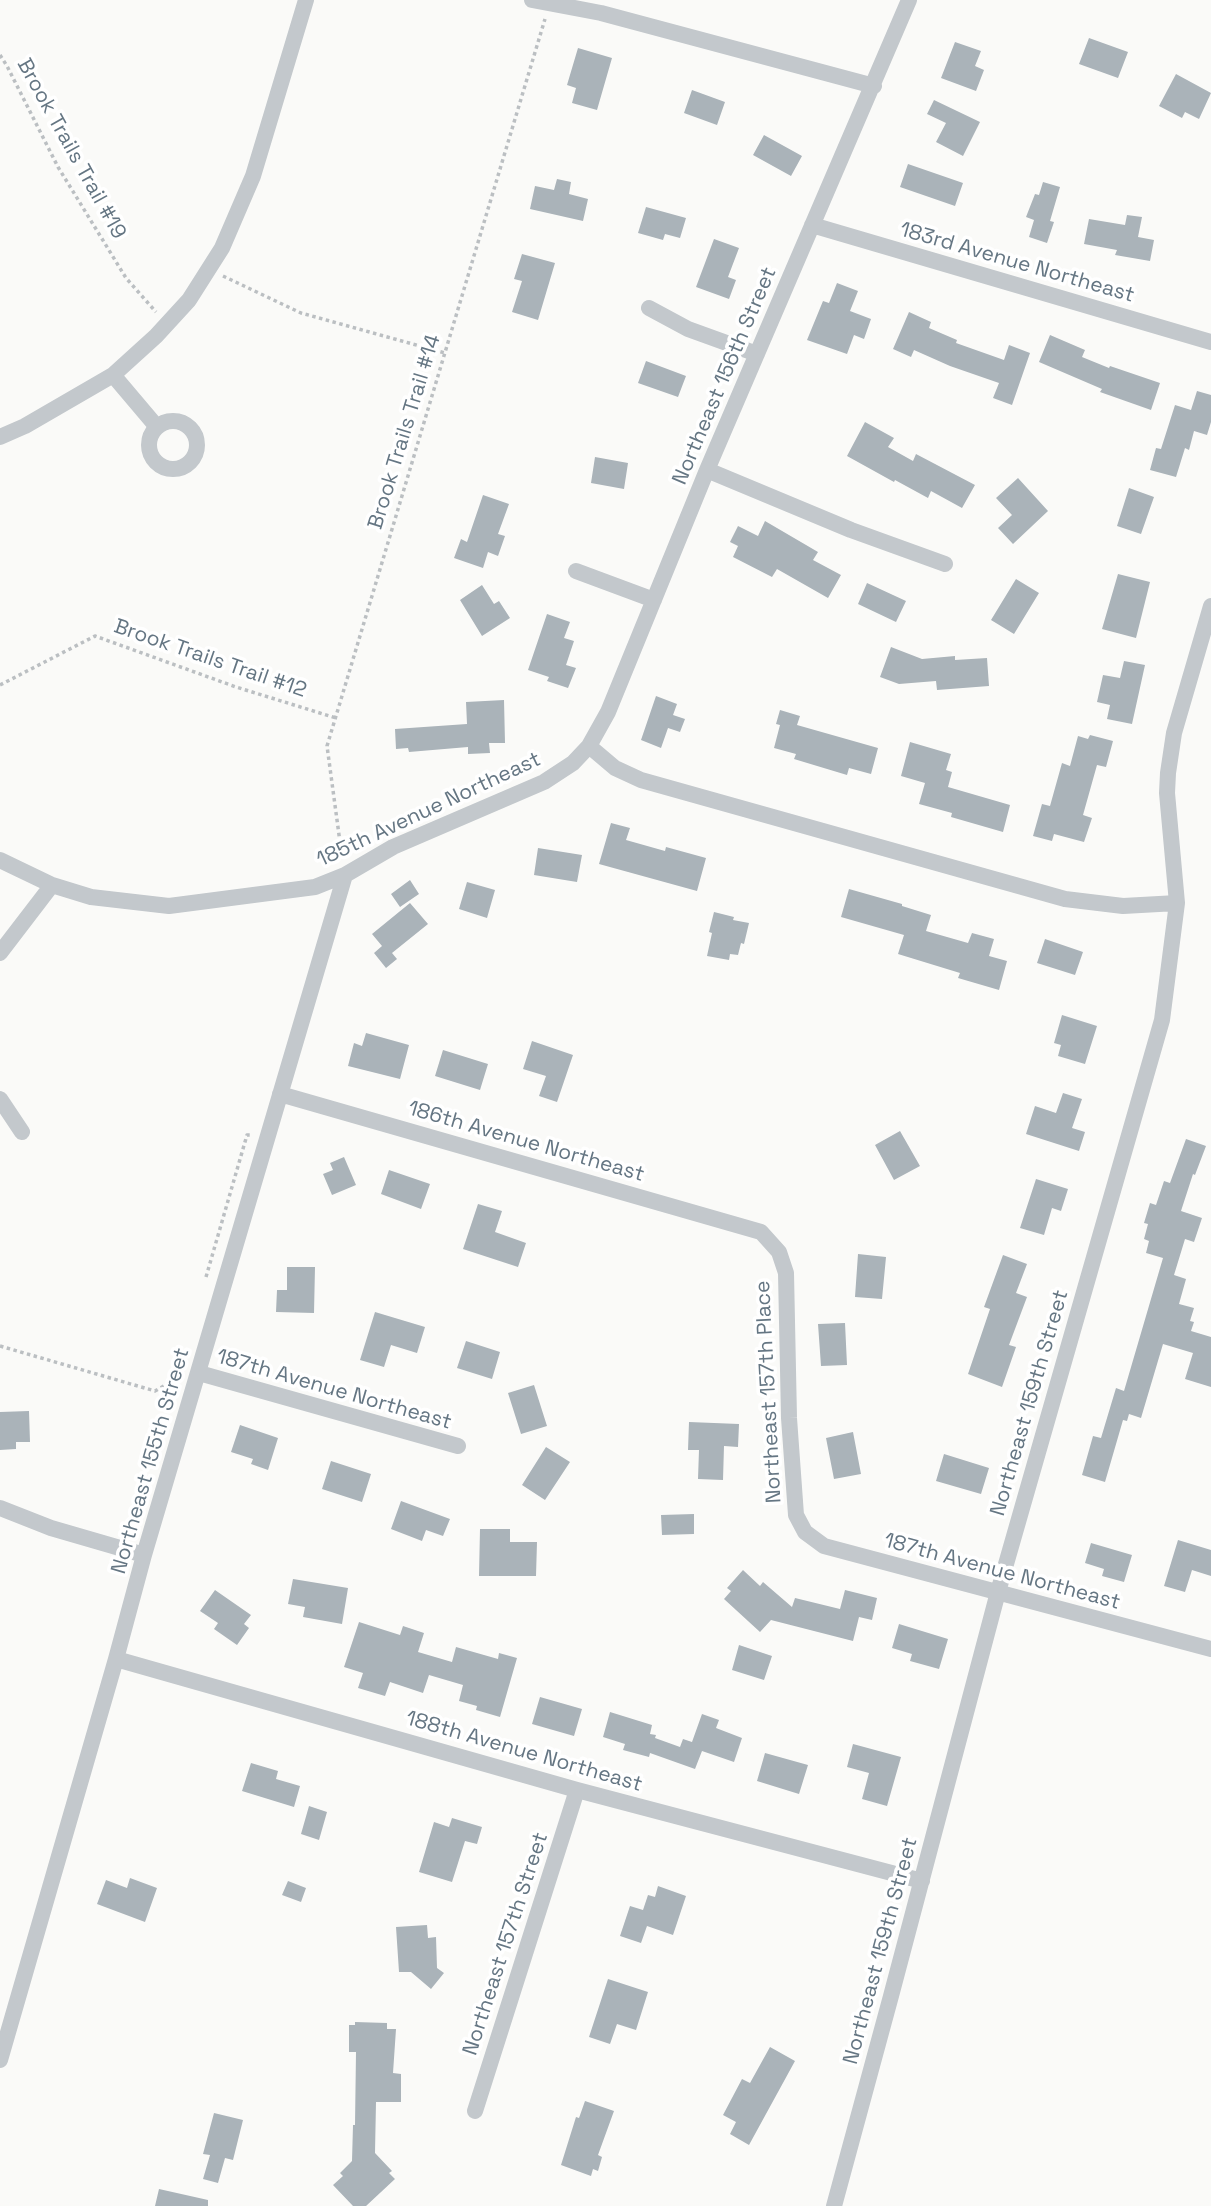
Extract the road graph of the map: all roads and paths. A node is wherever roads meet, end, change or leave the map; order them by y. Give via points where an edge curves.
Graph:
1 (306, 0) edge
2 (532, 0) edge
3 (909, 0) edge
4 (550, 3) junction
5 (0, 55) edge
6 (874, 86) junction
7 (811, 225) junction
8 (209, 269) junction
9 (649, 308) dead end
10 (167, 324) junction
11 (1211, 342) edge
12 (445, 353) junction
13 (757, 354) junction
14 (113, 375) junction
15 (157, 427) dead end
16 (0, 437) edge
17 (707, 470) junction
18 (945, 564) dead end
19 (576, 570) dead end
20 (654, 600) junction
21 (1211, 606) edge
22 (0, 684) edge
23 (336, 718) junction
24 (589, 746) junction
25 (573, 763) joint
26 (0, 860) edge
27 (345, 875) junction
28 (52, 885) junction
29 (1177, 903) junction
30 (0, 953) edge
31 (280, 1094) junction
32 (0, 1099) edge
33 (22, 1132) dead end
34 (268, 1134) junction
35 (761, 1232) joint
36 (204, 1285) dead end
37 (187, 1343) dead end
38 (0, 1346) edge
39 (198, 1373) junction
40 (458, 1446) dead end
41 (0, 1508) edge
42 (796, 1515) joint
43 (144, 1555) junction
44 (998, 1592) junction
45 (1211, 1649) edge
46 (116, 1659) junction
47 (577, 1790) junction
48 (922, 1881) junction
49 (0, 2060) edge
50 (475, 2111) dead end
51 (834, 2206) edge

1 - 8 street via 253,176
2 - 4 street
3 - 6 street, Northeast 156th Street
4 - 6 street
4 - 12 path, Brook Trails Trail #14
5 - 10 path, Brook Trails Trail #19 via 58,167 126,278
6 - 7 street, Northeast 156th Street
7 - 11 street, 183rd Avenue Northeast
7 - 13 street, Northeast 156th Street
8 - 10 street
8 - 12 path via 301,313
9 - 13 street via 688,329
10 - 14 street
12 - 23 path, Brook Trails Trail #14
13 - 17 street, Northeast 156th Street
14 - 15 street
14 - 16 street
17 - 18 street
17 - 20 street, Northeast 156th Street
19 - 20 street
20 - 24 street, Northeast 156th Street via 608,712
21 - 29 street, Northeast 159th Street via 1174,733 1168,773
22 - 23 path, Brook Trails Trail #12 via 95,636
23 - 27 path, Brook Trails Trail #14 via 327,746
24 - 25 street, Northeast 156th Street
24 - 29 street via 615,768 641,780 1065,899 1123,906
25 - 27 street, 185th Avenue Northeast via 544,782 393,847
26 - 28 street, 185th Avenue Northeast
27 - 28 street, 185th Avenue Northeast via 315,887 169,906 90,897
27 - 31 street, Northeast 155th Street
28 - 30 street
29 - 44 street, Northeast 159th Street via 1161,1020
31 - 34 street, Northeast 155th Street
31 - 35 street, 186th Avenue Northeast
32 - 33 street
34 - 36 path via 247,1135
34 - 39 street, Northeast 155th Street
35 - 42 street, Northeast 157th Place via 779,1252 786,1273
37 - 38 path via 174,1380 155,1391
39 - 40 street, 187th Avenue Northeast
39 - 43 street, Northeast 155th Street
41 - 43 street
42 - 44 street, 187th Avenue Northeast via 805,1532 824,1546
43 - 46 street, Northeast 155th Street
44 - 45 street, 187th Avenue Northeast
44 - 48 street, Northeast 159th Street
46 - 47 street, 188th Avenue Northeast
46 - 49 street, Northeast 155th Street
47 - 48 street, 188th Avenue Northeast
47 - 50 street, Northeast 157th Street
48 - 51 street, Northeast 159th Street

